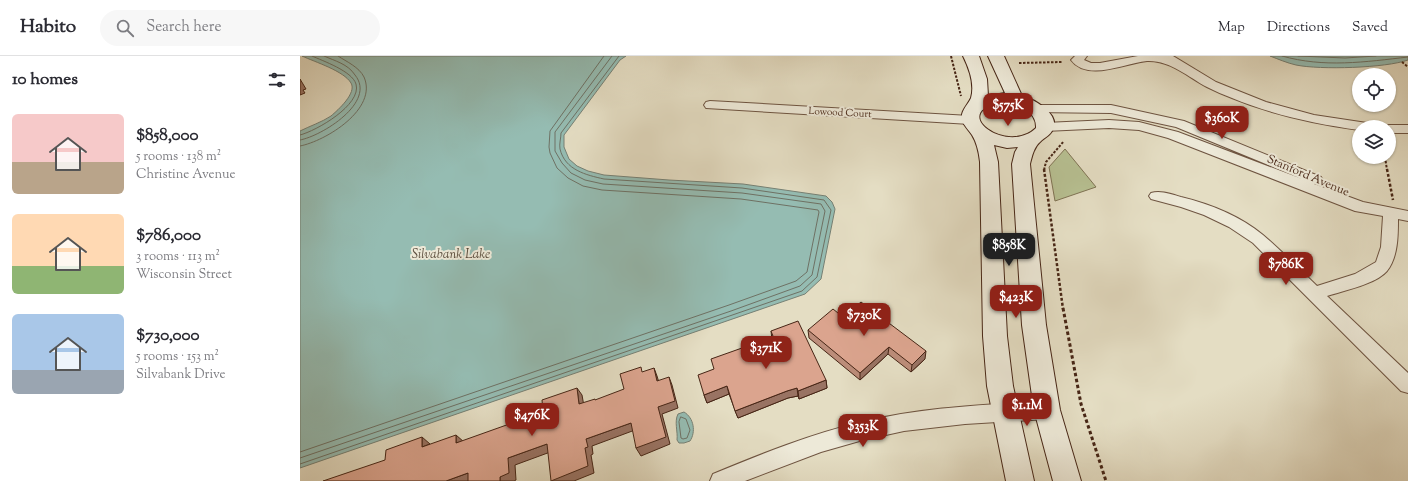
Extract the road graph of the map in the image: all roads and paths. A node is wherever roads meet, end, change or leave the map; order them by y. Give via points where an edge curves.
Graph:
1 (951, 56) edge
2 (971, 56) edge
3 (996, 56) edge
4 (1079, 58) edge
5 (1173, 61) edge
6 (1402, 62) dead end
7 (1019, 63) dead end
8 (1408, 67) edge
9 (1016, 100) junction
10 (710, 105) dead end
11 (1037, 109) junction
12 (971, 114) junction
13 (1352, 125) edge
14 (1396, 128) edge
15 (1408, 129) edge
16 (1039, 133) junction
17 (1067, 138) dead end
18 (1386, 164) edge
19 (1156, 196) dead end
20 (1391, 212) junction
21 (1408, 216) edge
22 (1314, 293) junction
23 (1408, 385) edge
24 (1047, 410) junction
25 (1005, 412) junction
26 (720, 481) edge
27 (1020, 481) edge
28 (1067, 481) edge
29 (1106, 481) edge

1 - 12 path
2 - 12 main road via 980,77 980,96
3 - 9 main road
4 - 5 street via 1085,66 1093,67 1148,58
4 - 7 path
5 - 13 street via 1212,85 1261,104 1314,119
6 - 8 path
9 - 11 main road
9 - 12 main road via 992,99 982,102
10 - 12 street, Lowood Court
11 - 16 main road via 1045,121
11 - 20 street, Stanford Avenue via 1112,109 1180,124
12 - 16 main road via 990,138 1003,142 1016,143
12 - 25 main road via 988,152 995,336
14 - 15 street
16 - 20 street, Stanford Avenue via 1109,124 1139,126 1173,135 1360,208
16 - 24 main road via 1024,152 1020,164 1034,325
17 - 29 path via 1046,162 1044,169 1074,371 1081,404
18 - 20 path via 1394,201
19 - 22 street via 1216,212 1241,226
20 - 21 street, Stanford Avenue
20 - 22 street via 1387,253 1381,267 1365,277
22 - 23 street
24 - 25 street
24 - 28 main road
25 - 26 street via 883,426 820,442
25 - 27 main road

